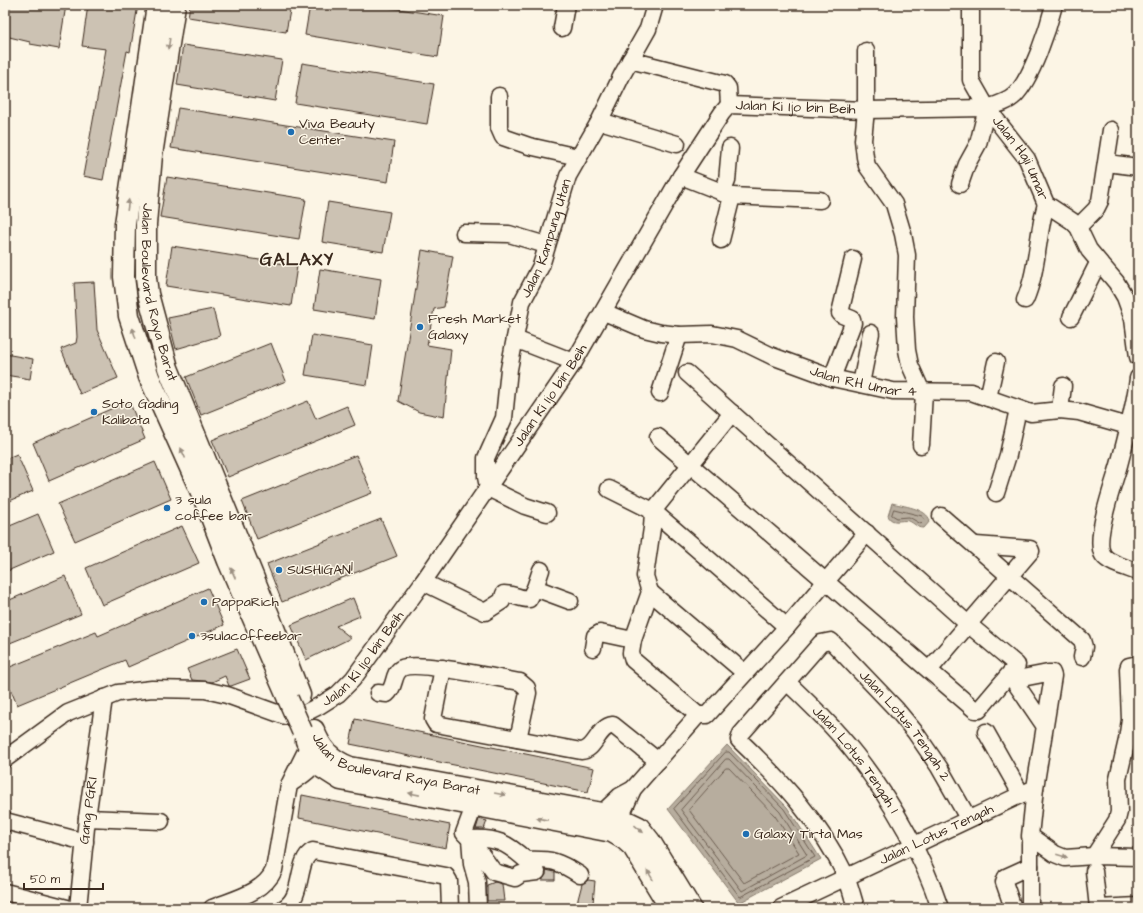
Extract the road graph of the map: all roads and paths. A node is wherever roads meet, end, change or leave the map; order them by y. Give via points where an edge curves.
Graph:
1 (158, 5) edge
2 (175, 5) edge
3 (566, 5) edge
4 (655, 5) edge
5 (971, 5) edge
6 (1054, 5) edge
7 (562, 28) dead end
8 (866, 51) dead end
9 (630, 60) junction
10 (499, 96) dead end
11 (729, 105) junction
12 (988, 108) junction
13 (866, 110) junction
14 (600, 120) junction
15 (1111, 130) dead end
16 (677, 144) dead end
17 (730, 148) dead end
18 (578, 157) junction
19 (1107, 163) junction
20 (1138, 167) edge
21 (681, 176) junction
22 (960, 184) dead end
23 (727, 194) junction
24 (820, 200) dead end
25 (1046, 204) junction
26 (1078, 227) junction
27 (464, 233) dead end
28 (721, 240) dead end
29 (546, 245) junction
30 (853, 259) dead end
31 (1098, 263) junction
32 (1131, 296) edge
33 (1025, 300) dead end
34 (604, 312) junction
35 (1071, 317) dead end
36 (871, 333) dead end
37 (679, 335) junction
38 (515, 339) junction
39 (1138, 358) edge
40 (574, 362) junction
41 (996, 362) dead end
42 (687, 374) dead end
43 (832, 378) junction
44 (1138, 378) edge
45 (861, 384) junction
46 (1063, 386) dead end
47 (923, 392) junction
48 (660, 393) dead end
49 (988, 398) junction
50 (1018, 409) junction
51 (1060, 410) junction
52 (732, 413) junction
53 (1128, 426) junction
54 (658, 437) dead end
55 (920, 445) dead end
56 (691, 464) junction
57 (488, 487) junction
58 (609, 489) dead end
59 (996, 493) dead end
60 (211, 496) junction
61 (653, 511) junction
62 (547, 513) dead end
63 (941, 516) dead end
64 (867, 533) junction
65 (976, 545) junction
66 (541, 570) dead end
67 (1138, 572) edge
68 (1010, 575) junction
69 (826, 581) junction
70 (423, 582) junction
71 (535, 588) junction
72 (650, 592) junction
73 (570, 601) dead end
74 (968, 624) junction
75 (787, 627) junction
76 (633, 640) junction
77 (593, 648) dead end
78 (1082, 657) dead end
79 (1138, 664) edge
80 (443, 668) junction
81 (929, 670) junction
82 (745, 673) junction
83 (787, 682) junction
84 (378, 692) dead end
85 (104, 698) junction
86 (698, 715) junction
87 (1044, 725) dead end
88 (986, 732) dead end
89 (518, 739) junction
90 (312, 743) junction
91 (5, 759) edge
92 (658, 761) junction
93 (1028, 791) junction
94 (449, 793) junction
95 (611, 815) junction
96 (470, 817) dead end
97 (87, 818) junction
98 (968, 818) junction
99 (5, 821) edge
100 (161, 821) dead end
101 (470, 839) junction
102 (1030, 840) junction
103 (85, 842) junction
104 (913, 846) junction
105 (1138, 857) edge
106 (1094, 863) junction
107 (1030, 866) junction
108 (494, 872) junction
109 (537, 872) dead end
110 (580, 875) dead end
111 (846, 877) junction
112 (477, 882) junction
113 (5, 892) edge
114 (1138, 906) edge
115 (67, 908) edge
116 (78, 908) edge
117 (212, 908) edge
118 (287, 908) edge
119 (450, 908) edge
120 (478, 908) edge
121 (670, 908) edge
122 (691, 908) edge
123 (781, 908) edge
124 (856, 908) edge
125 (940, 908) edge
126 (1013, 908) edge
127 (1030, 908) edge
128 (1098, 908) edge

60 -> 1 main road, Jalan Boulevard Raya Barat via 149,377 129,316 124,277 126,224
2 -> 60 main road, Jalan Boulevard Raya Barat via 152,155 146,224 146,278 168,368
3 - 7 street
4 - 9 street, Jalan Kampung Utan via 648,29
5 - 12 street, Jalan Haji Umar via 971,80
6 - 12 street, Jalan Ki Ijo bin Beih via 1047,33 1024,81 1015,95
8 - 13 street
9 - 11 street via 724,84 728,88
9 - 14 street, Jalan Kampung Utan
10 - 18 street via 499,128 503,137
11 - 13 street, Jalan Ki Ijo bin Beih
11 - 21 street, Jalan Ki Ijo bin Beih
12 - 13 street, Jalan Ki Ijo bin Beih
12 - 22 street via 978,144
12 - 25 street, Jalan Haji Umar via 1027,159
13 - 47 street via 863,140 867,166 894,204 906,247 907,350 910,364
14 - 16 street
14 - 18 street, Jalan Kampung Utan
15 - 19 street
17 - 23 street
18 - 29 street, Jalan Kampung Utan via 568,176
19 - 20 street
19 - 26 street via 1100,201 1096,209
21 - 23 street
21 - 34 street, Jalan Ki Ijo bin Beih
23 - 24 street
23 - 28 street
25 - 26 street, Jalan Haji Umar
25 - 33 street via 1040,223 1030,290
26 - 31 street, Jalan Haji Umar
27 - 29 street via 509,234
29 - 38 street, Jalan Kampung Utan via 536,277 522,302
30 - 43 street via 840,313 852,319 853,323
31 - 32 street, Jalan Haji Umar
31 - 35 street
32 - 39 street, Jalan Haji Umar
34 - 37 street, Jalan RH Umar 4 via 644,329
34 - 40 street, Jalan Ki Ijo bin Beih
36 - 45 street
37 - 43 street, Jalan RH Umar 4 via 712,334 737,339 772,356
37 - 48 street
38 - 40 street
38 - 57 street, Jalan Kampung Utan via 504,418 486,458
40 - 57 street, Jalan Ki Ijo bin Beih
41 - 49 street
42 - 52 street
43 - 45 street, Jalan RH Umar 4
44 - 53 street
45 - 47 street, Jalan RH Umar 4 via 893,391
46 - 51 street
47 - 49 street, Jalan RH Umar 4 via 964,391
47 - 55 street
49 - 50 street, Jalan RH Umar 4
50 - 51 street, Jalan RH Umar 4 via 1031,413
50 - 59 street
51 - 53 street, Jalan RH Umar 4 via 1086,414
52 - 56 street
52 - 64 street
53 - 67 street via 1101,529 1101,551 1109,560
54 - 56 street
56 - 61 street
56 - 69 street
57 - 62 street via 525,506
57 - 70 street, Jalan Ki Ijo bin Beih
58 - 61 street
60 - 90 main road, Jalan Boulevard Raya Barat, bridge
61 - 72 street via 645,576
61 - 75 street
63 - 65 street
64 - 69 street
64 - 74 street
65 - 68 street
65 - 68 street via 1030,550
66 - 71 street
68 - 74 street
68 - 78 street via 1082,640
69 - 75 street
69 - 81 street
70 - 71 street via 485,612 502,601 504,594 522,599 529,598
70 - 85 street, Jalan Ki Ijo bin Beih via 353,679 338,694 299,716 285,716 206,690 152,689 118,693
71 - 73 street
72 - 76 street
72 - 82 street
74 - 81 street
74 - 81 street via 1017,665 979,710 975,710
75 - 82 street
76 - 77 street via 600,633 595,636
76 - 86 street via 633,660
79 - 106 street via 1128,669 1130,720 1118,779 1119,812
80 - 84 street via 402,668 396,673 391,691 385,694
80 - 89 street via 520,682 527,688
80 - 89 street via 432,719 436,724
82 - 86 street via 707,715
83 - 98 street, Jalan Lotus Tengah 2 via 821,643 831,641 915,732 939,767
83 - 104 street, Jalan Lotus Tengah 1 via 855,754 881,791
83 - 111 street via 740,734 739,740 802,805 826,840
85 - 91 street, Jalan Ki Ijo bin Beih via 68,713
85 - 97 street, Gang PGRI
86 - 92 street
87 - 93 street
88 - 93 street
89 - 92 street via 584,751 588,750 605,727 613,725
90 - 94 main road, Jalan Boulevard Raya Barat via 341,764
90 - 117 street via 289,785 271,877 253,891
92 - 95 street via 633,789 620,796
93 - 98 street, Jalan Lotus Tengah
93 - 102 street
94 -> 95 main road, Jalan Boulevard Raya Barat
121 -> 94 main road, Jalan Boulevard Raya Barat via 633,847 612,832
95 -> 122 main road, Jalan Boulevard Raya Barat via 639,827
96 - 101 street via 464,833
97 - 100 street
97 - 103 street, Gang PGRI
98 - 104 street, Jalan Lotus Tengah
99 - 103 street, Gang PGRI
101 - 108 street
101 - 110 street via 492,838 511,846 526,860 544,859 560,862
101 - 112 street via 472,864
102 -> 106 street via 1058,856
102 - 107 street
103 - 116 street
104 - 111 street, Jalan Lotus Tengah
104 - 125 street, Jalan Lotus Tengah 1
105 - 106 street
106 - 128 street
107 - 126 street via 1006,877 1004,882
107 - 127 street
108 - 109 street via 515,878 521,874
108 - 112 street via 487,884 481,886
111 - 123 street, Jalan Lotus Tengah
111 - 124 street
112 - 120 street
113 - 115 street
114 - 128 street
118 - 119 street via 296,896 306,858 313,851 446,876 449,881

